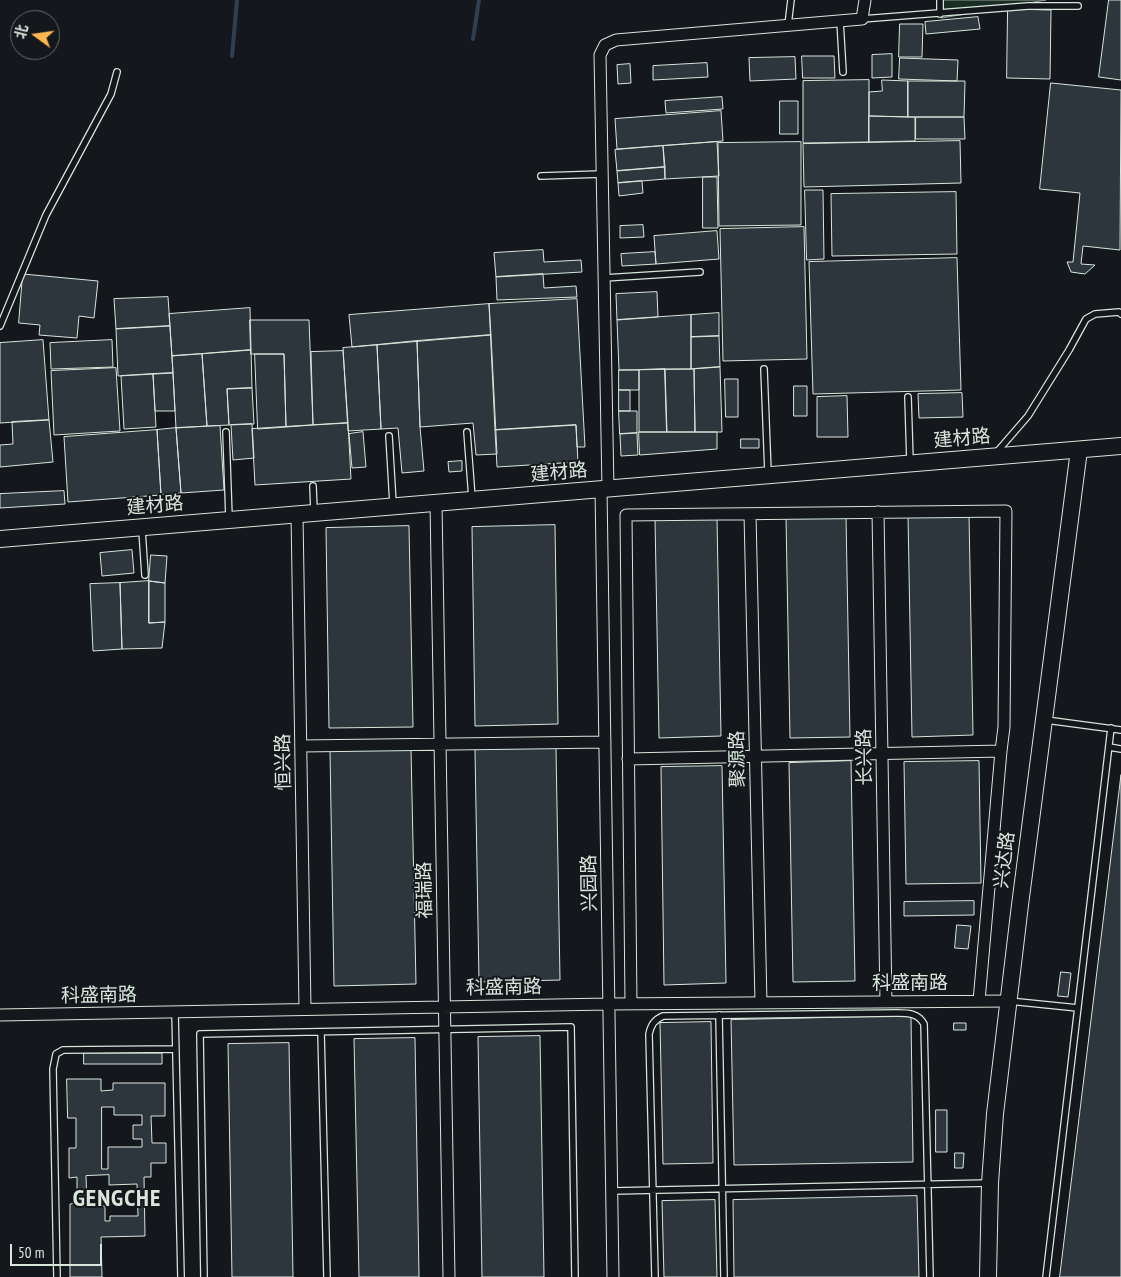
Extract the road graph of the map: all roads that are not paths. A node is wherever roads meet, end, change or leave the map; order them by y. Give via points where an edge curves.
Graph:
1 (791, 0) edge
2 (865, 0) edge
3 (940, 0) edge
4 (1078, 6) dead end
5 (940, 14) junction
6 (862, 19) junction
7 (840, 21) junction
8 (788, 25) junction
9 (117, 72) dead end
10 (844, 72) dead end
11 (602, 174) junction
12 (541, 176) dead end
13 (700, 272) dead end
14 (604, 278) junction
15 (1121, 314) edge
16 (0, 326) edge
17 (764, 369) dead end
18 (908, 397) dead end
19 (226, 432) dead end
20 (467, 432) dead end
21 (389, 436) dead end
22 (1121, 446) edge
23 (1079, 450) junction
24 (992, 457) junction
25 (910, 464) junction
26 (768, 476) junction
27 (313, 486) dead end
28 (604, 489) junction
29 (472, 500) junction
30 (436, 503) junction
31 (393, 507) junction
32 (878, 512) junction
33 (314, 513) junction
34 (750, 514) junction
35 (297, 515) junction
36 (230, 520) junction
37 (142, 528) junction
38 (0, 539) edge
39 (144, 575) dead end
40 (1044, 720) junction
41 (1111, 728) junction
42 (1121, 730) edge
43 (605, 742) junction
44 (440, 744) junction
45 (301, 746) junction
46 (1109, 747) junction
47 (1121, 749) edge
48 (1001, 751) junction
49 (882, 754) junction
50 (756, 757) junction
51 (628, 759) junction
52 (979, 1001) junction
53 (1009, 1001) junction
54 (886, 1002) junction
55 (761, 1003) junction
56 (609, 1004) junction
57 (631, 1004) junction
58 (444, 1007) junction
59 (1078, 1008) junction
60 (305, 1009) junction
61 (175, 1012) junction
62 (0, 1014) edge
63 (719, 1016) junction
64 (444, 1030) junction
65 (321, 1032) junction
66 (175, 1049) junction
67 (990, 1183) junction
68 (928, 1184) junction
69 (722, 1189) junction
70 (653, 1190) junction
71 (612, 1191) junction
72 (57, 1277) edge
73 (181, 1277) edge
74 (204, 1277) edge
75 (327, 1277) edge
76 (449, 1277) edge
77 (575, 1277) edge
78 (613, 1277) edge
79 (655, 1277) edge
80 (724, 1277) edge
81 (930, 1277) edge
82 (988, 1277) edge
83 (1046, 1277) edge

1 - 8 lane
2 - 6 street
3 - 5 lane
4 - 5 lane via 1028,6
5 - 6 lane
6 - 7 street, 兴园路
7 - 8 street, 兴园路
7 - 10 lane
8 - 11 street, 兴园路 via 616,40 606,45 600,55
9 - 16 lane via 111,94 46,215
11 - 12 lane
11 - 14 street, 兴园路
13 - 14 lane
14 - 28 street, 兴园路
15 - 24 lane via 1095,314 1086,319 1028,416
17 - 26 lane
18 - 25 lane
19 - 36 lane
20 - 29 lane
21 - 31 lane
22 - 23 street, 建材路
23 - 24 street, 建材路
23 - 40 street, 兴达路
24 - 25 street, 建材路
25 - 26 street, 建材路
26 - 28 street, 建材路
27 - 33 lane
28 - 29 street, 建材路
28 - 43 street, 兴园路
29 - 30 street, 建材路
30 - 31 street, 建材路
30 - 44 street, 福瑞路
31 - 33 street, 建材路
32 - 34 street
32 - 48 street via 1006,510 1004,727
32 - 49 street, 长兴路
33 - 35 street, 建材路
34 - 50 street, 聚源路
34 - 51 street via 626,515
35 - 36 street, 建材路
35 - 45 street, 恒兴路
36 - 37 street, 建材路
37 - 38 street, 建材路
37 - 39 lane
40 - 41 lane
40 - 53 street, 兴达路
41 - 42 lane
41 - 46 lane
43 - 44 street
43 - 56 street, 兴园路
44 - 45 street
44 - 58 street, 福瑞路
45 - 60 street, 恒兴路
46 - 47 lane
46 - 59 lane
48 - 49 street
48 - 52 street
49 - 50 street
49 - 54 street, 长兴路
50 - 51 street
50 - 55 street, 聚源路
51 - 57 street
52 - 53 street, 科盛南路
52 - 54 street, 科盛南路
53 - 59 lane
53 - 67 street, 兴达路
54 - 55 street, 科盛南路
55 - 57 street, 科盛南路
56 - 57 street, 科盛南路
56 - 58 street, 科盛南路
56 - 71 street, 兴园路
58 - 60 street, 科盛南路
58 - 64 street, 福瑞路
59 - 83 lane
60 - 61 street, 科盛南路
61 - 62 street, 科盛南路
61 - 66 lane
63 - 68 lane via 909,1013 922,1020
63 - 69 lane
63 - 70 lane via 663,1016 651,1027
64 - 65 lane
64 - 76 street, 福瑞路
64 - 77 lane via 571,1027
65 - 74 lane via 200,1034
65 - 75 lane
66 - 72 lane via 63,1050 56,1054 53,1069
66 - 73 lane
67 - 68 lane
67 - 82 street, 兴达路
68 - 69 lane
68 - 81 lane
69 - 70 lane
69 - 80 lane
70 - 71 lane
70 - 79 lane
71 - 78 street, 兴园路

